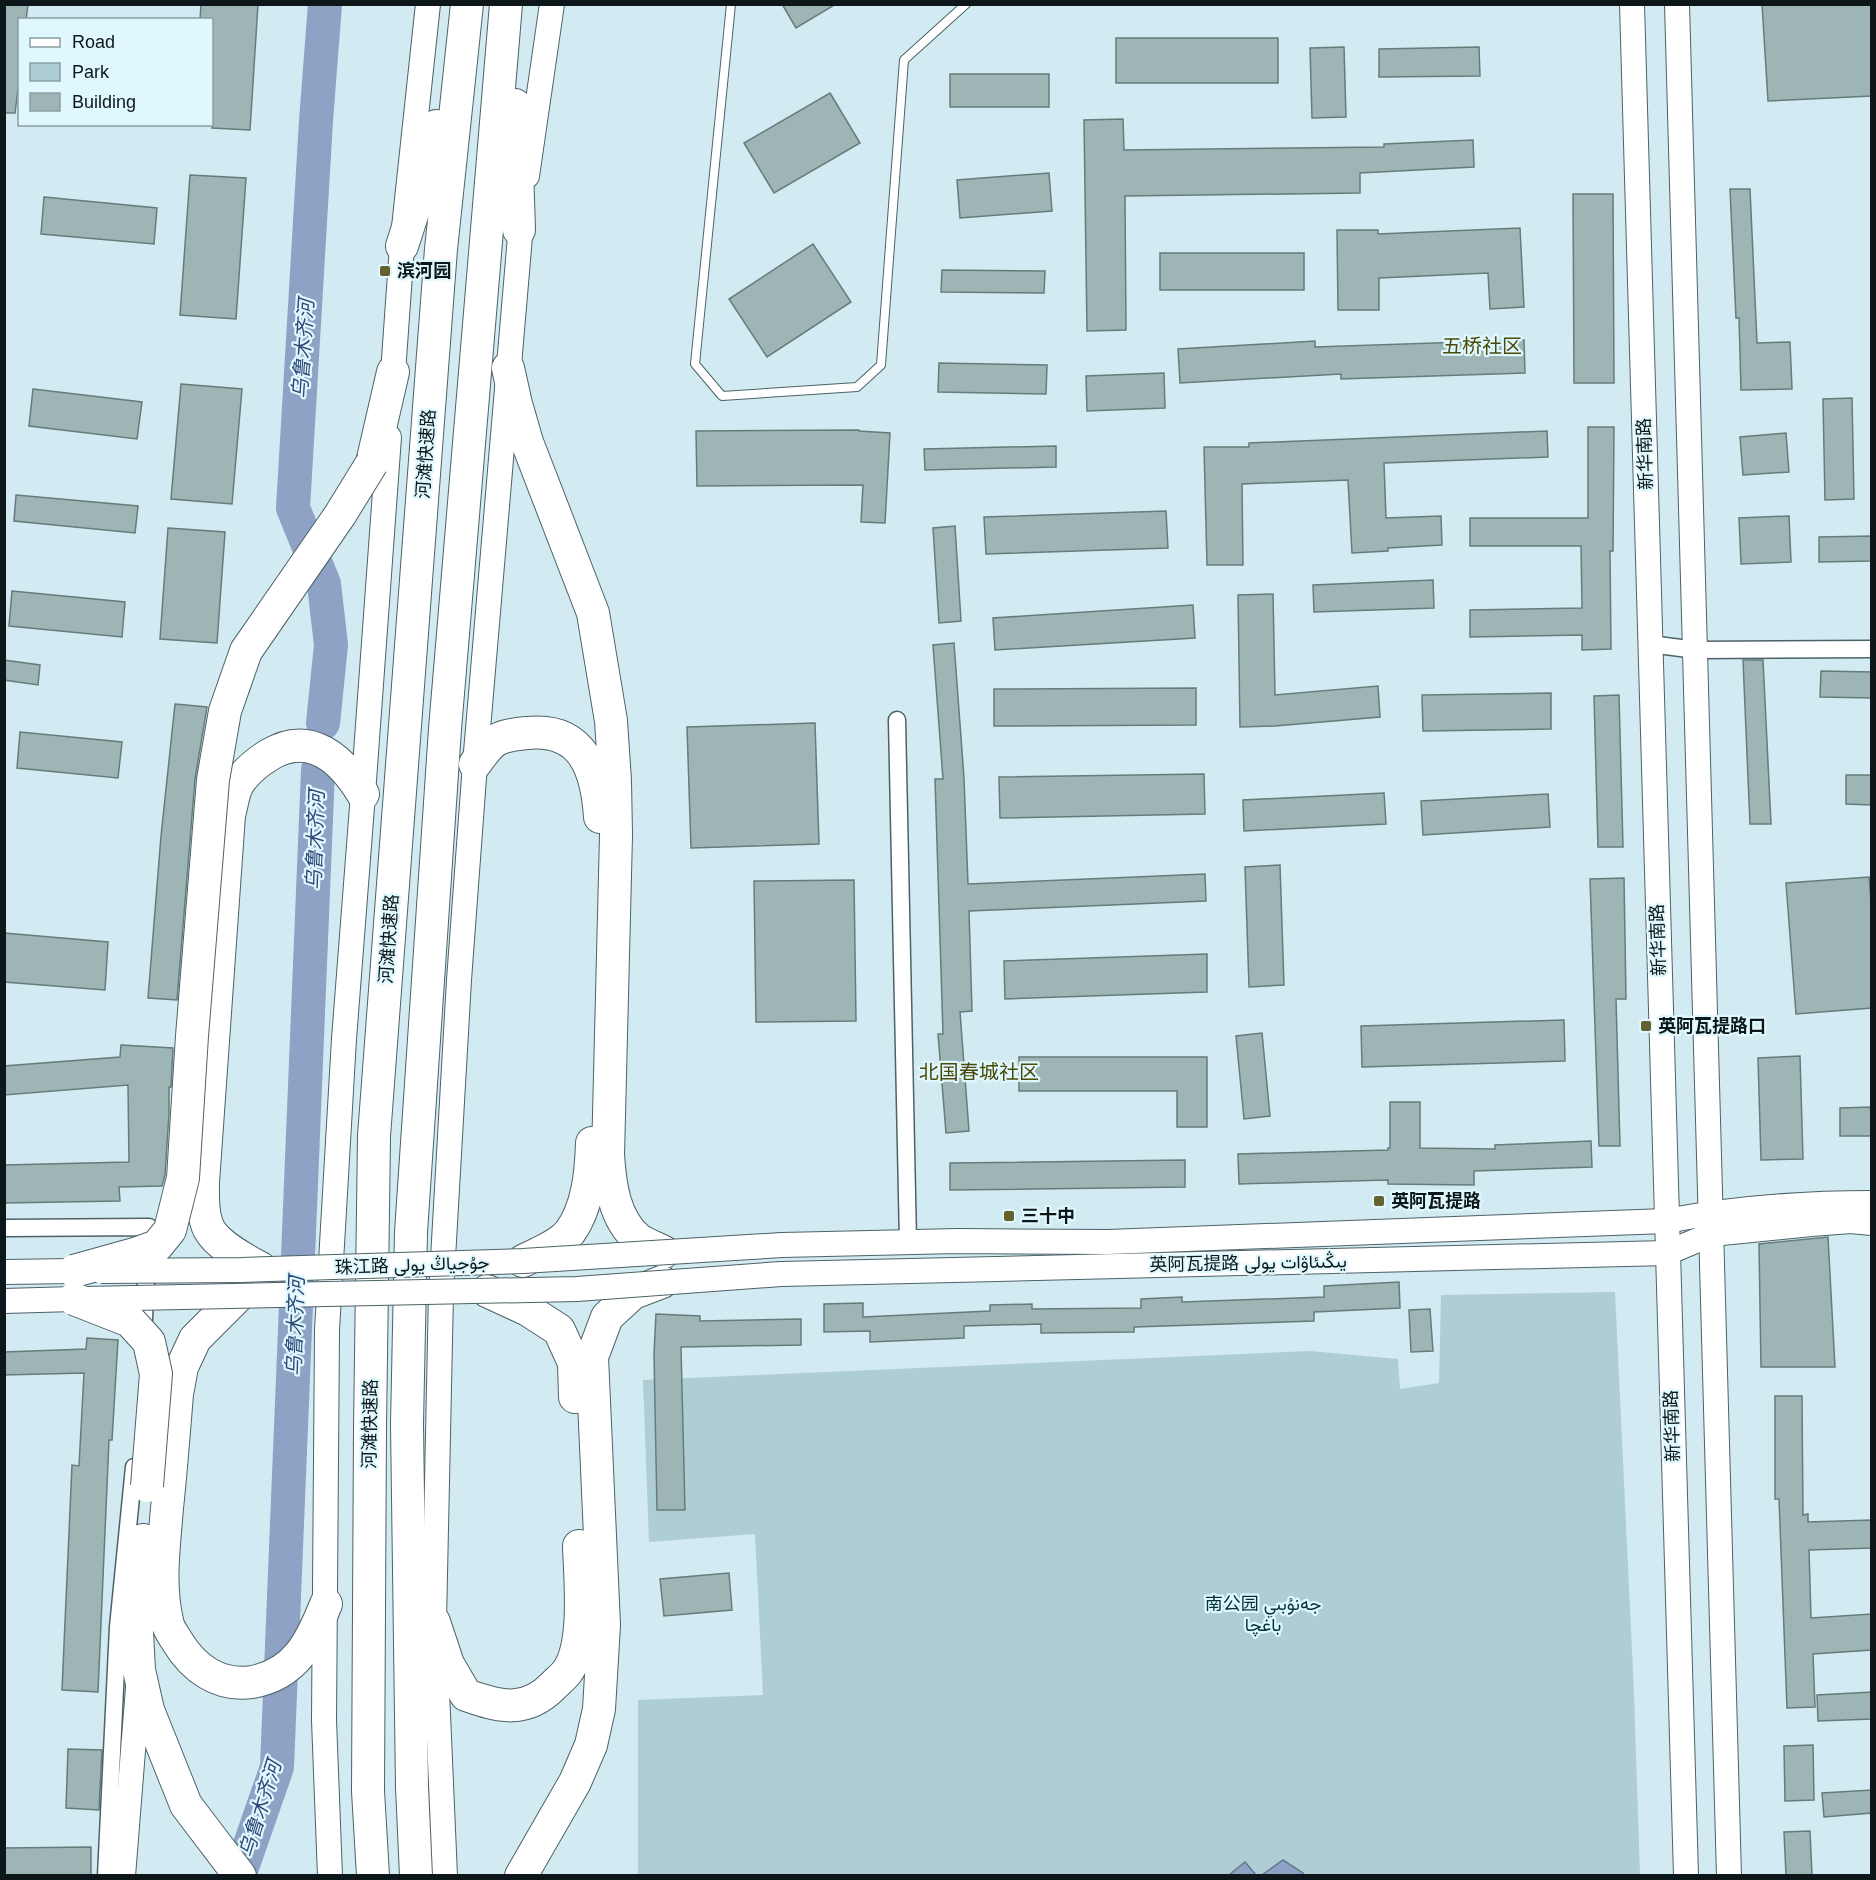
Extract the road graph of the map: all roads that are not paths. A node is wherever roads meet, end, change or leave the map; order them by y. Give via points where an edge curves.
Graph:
1 (428, 4) edge
2 (462, 4) edge
3 (467, 4) edge
4 (506, 4) edge
5 (511, 4) edge
6 (552, 4) edge
7 (730, 4) edge
8 (966, 4) edge
9 (1632, 4) edge
10 (1677, 4) edge
11 (519, 230) junction
12 (402, 246) junction
13 (508, 368) junction
14 (393, 372) junction
15 (1650, 644) junction
16 (1872, 649) edge
17 (1696, 650) junction
18 (897, 720) dead end
19 (475, 764) junction
20 (363, 795) junction
21 (608, 835) junction
22 (1872, 1203) edge
23 (1666, 1221) junction
24 (1872, 1222) edge
25 (1711, 1223) junction
26 (4, 1228) edge
27 (908, 1242) junction
28 (782, 1245) joint
29 (1667, 1253) junction
30 (523, 1261) junction
31 (663, 1267) junction
32 (262, 1269) junction
33 (4, 1272) edge
34 (781, 1274) joint
35 (74, 1285) junction
36 (487, 1292) junction
37 (238, 1296) junction
38 (4, 1300) edge
39 (158, 1490) junction
40 (591, 1594) junction
41 (326, 1604) junction
42 (434, 1622) junction
43 (139, 1671) junction
44 (106, 1875) edge
45 (123, 1875) edge
46 (240, 1875) edge
47 (330, 1875) edge
48 (373, 1875) edge
49 (416, 1875) edge
50 (445, 1875) edge
51 (521, 1875) edge
52 (1686, 1875) edge
53 (1729, 1875) edge

1 - 12 street
2 - 12 highway via 427,169
3 - 48 highway, 河滩快速路 via 441,249 374,1136 368,1780
4 - 49 highway, 河滩快速路 via 446,717 411,1232 407,1424
5 - 11 highway
6 - 11 street
7 - 8 lane via 695,364 722,396 857,387 881,365 904,60
9 - 15 street, 新华南路
10 - 17 street
11 - 13 street
12 - 14 street
13 - 19 street
13 - 21 highway via 528,442 593,613 611,721 615,781
14 - 20 street
14 - 35 highway, bridge via 372,463 246,651 225,711 213,780 183,1178 170,1230 157,1246
15 - 17 street
15 - 23 street, 新华南路
16 - 17 street
17 - 25 street
18 - 27 street
19 - 21 highway via 489,744 507,735 559,735 574,744 593,774
19 - 42 street via 441,1293
20 - 32 highway via 341,764 309,746 296,746 278,750 246,772 237,786 229,815 202,1182 204,1212 209,1230 229,1250
20 - 41 street via 327,1330
21 - 30 highway via 591,1173 582,1208 569,1233
21 - 31 highway via 609,1182 624,1223
22 - 25 street via 1807,1203
23 - 25 street, 英阿瓦提路 يىڭىئاۋات يولى
23 - 27 street, 英阿瓦提路 يىڭىئاۋات يولى via 1108,1242
23 - 29 street, 新华南路
24 - 25 street
25 - 29 street, 英阿瓦提路 يىڭىئاۋات يولى
25 - 53 street
26 - 44 street via 149,1227 136,1444 118,1627
27 - 28 street, 英阿瓦提路 يىڭىئاۋات يولى
28 - 31 street, 珠江路 جۇجياڭ يولى, bridge
29 - 34 street, 英阿瓦提路 يىڭىئاۋات يولى
29 - 52 street, 新华南路
30 - 31 street, 珠江路 جۇجياڭ يولى, bridge
30 - 32 street, 珠江路 جۇجياڭ يولى, bridge
31 - 34 street, 珠江路 جۇجياڭ يولى, bridge
31 - 36 street, 珠江路 جۇجياڭ يولى, bridge via 577,1289
31 - 40 highway, bridge via 607,1317 592,1357
32 - 35 street, 珠江路 جۇجياڭ يولى, bridge
33 - 35 street, 珠江路 جۇجياڭ يولى
35 - 37 street, 珠江路 جۇجياڭ يولى, bridge
35 - 38 street, 珠江路 جۇجياڭ يولى
35 - 39 highway, bridge via 130,1321 149,1342 156,1374
36 - 37 street, 珠江路 جۇجياڭ يولى, bridge
36 - 40 highway via 528,1310 559,1330 574,1363
37 - 39 highway via 195,1339 182,1367
39 - 41 highway via 161,1575 168,1627 186,1657 211,1676 231,1682 268,1679 298,1658 315,1632
39 - 43 highway via 137,1632
40 - 42 highway via 581,1614 577,1646 568,1671 543,1696 520,1706 466,1695 448,1664
40 - 51 highway via 604,1625 599,1709 591,1745 575,1782
41 - 47 street via 324,1720
42 - 50 street
43 - 45 street
43 - 46 highway via 148,1710 186,1805

